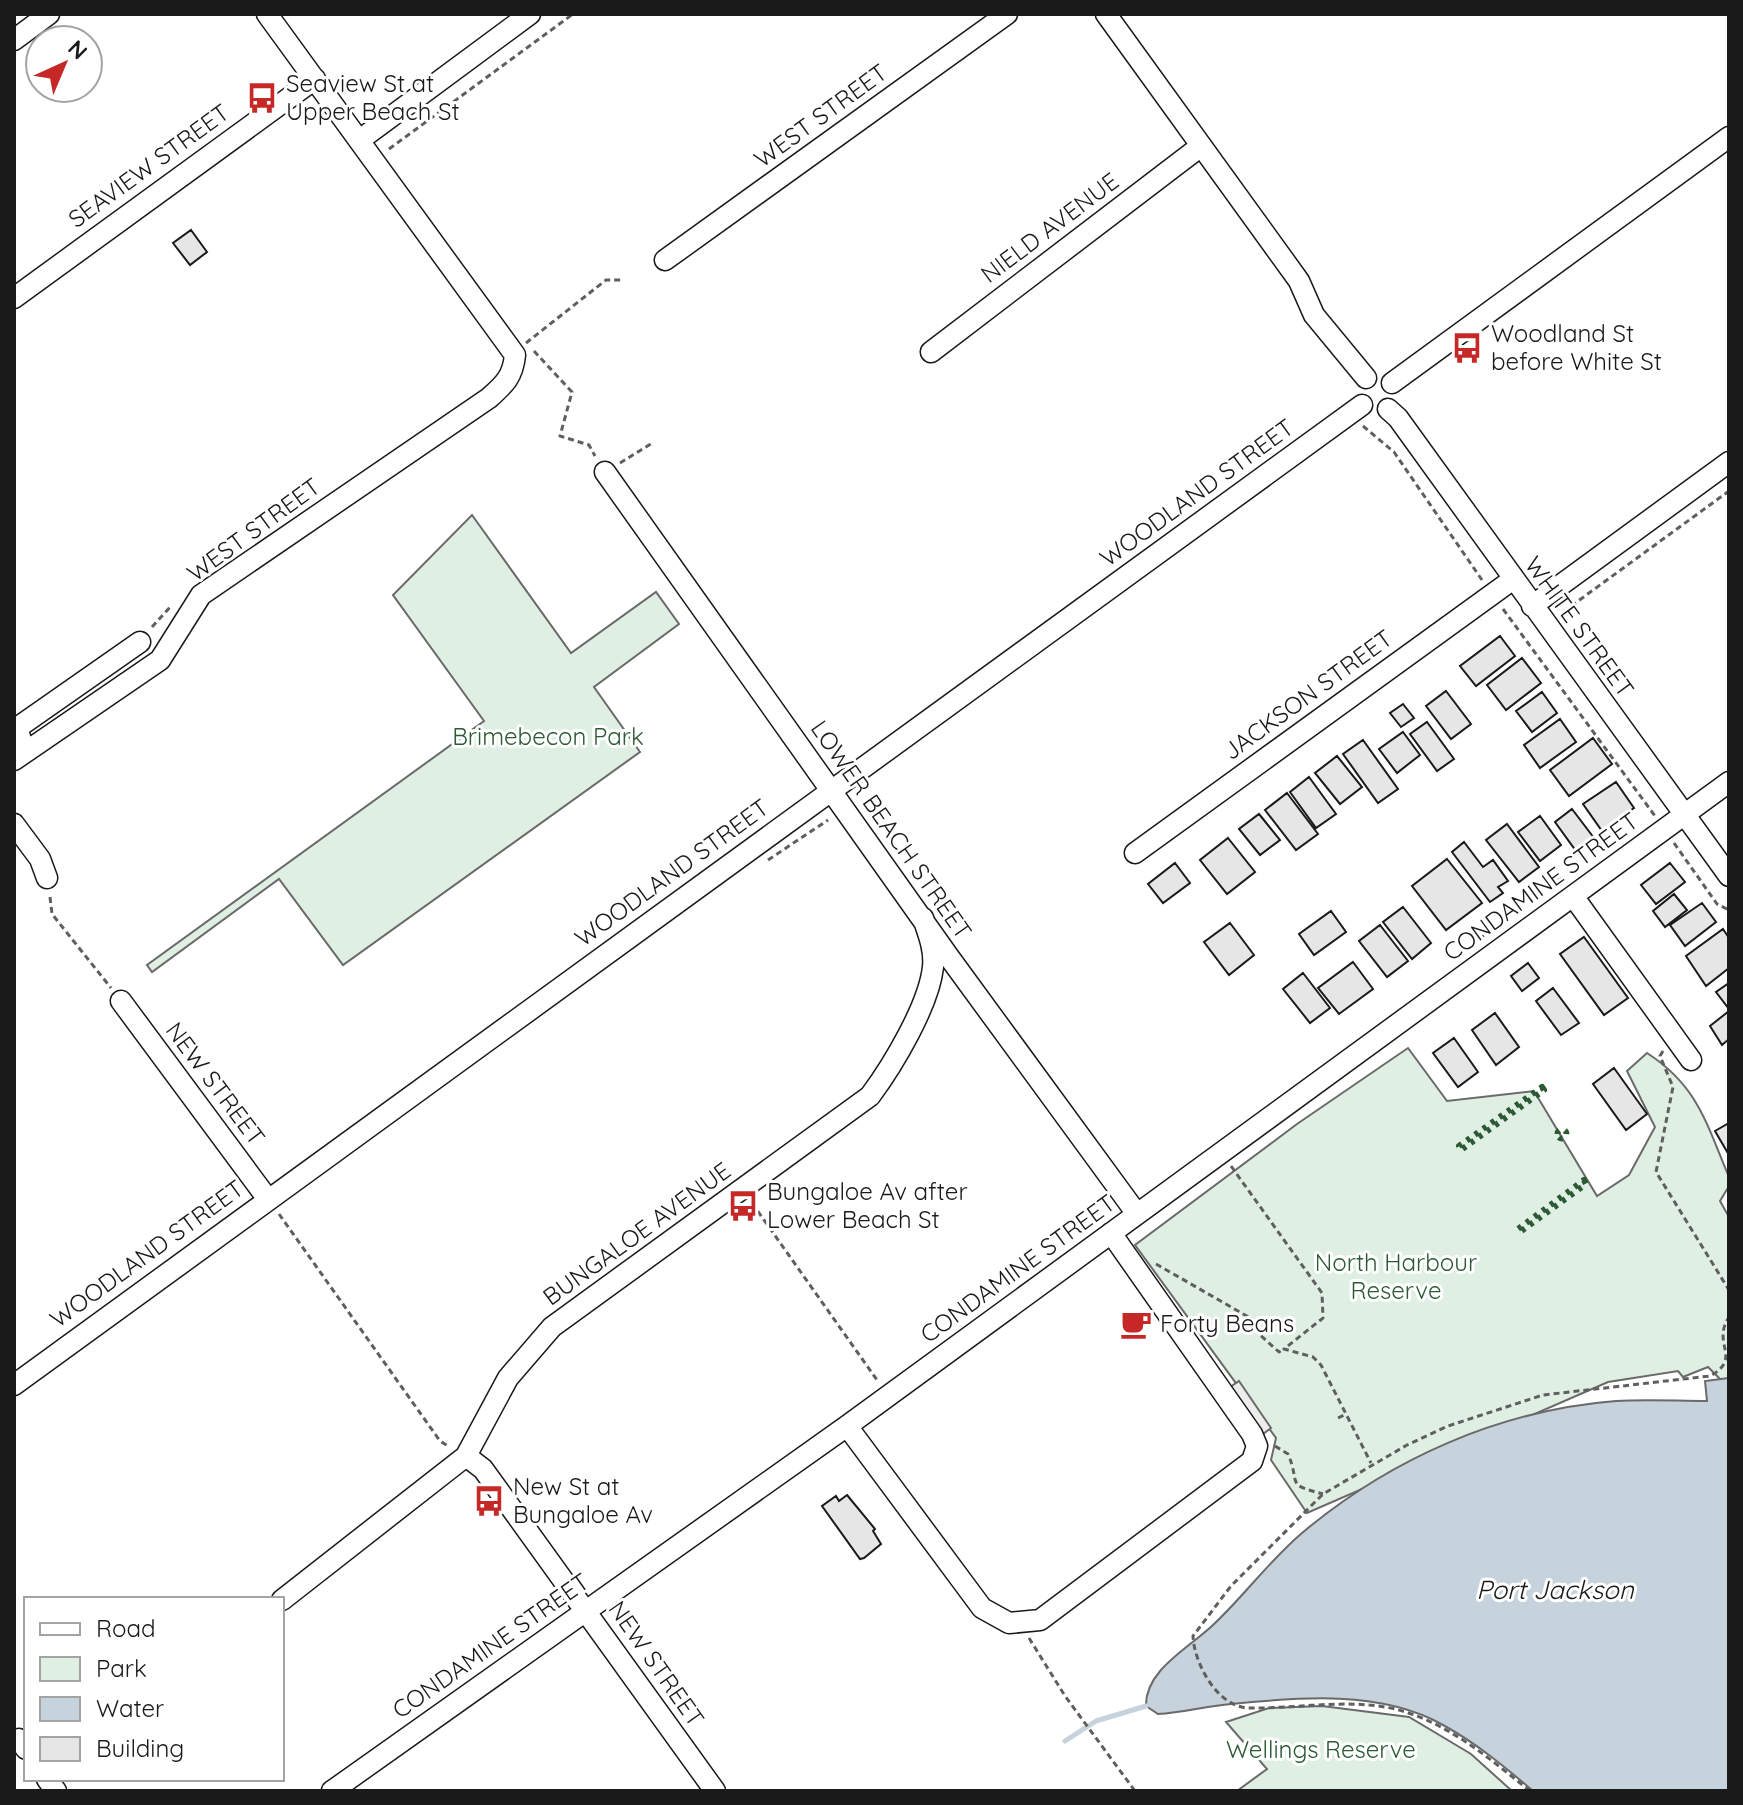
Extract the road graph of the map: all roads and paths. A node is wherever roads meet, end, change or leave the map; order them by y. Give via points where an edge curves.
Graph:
1 (49, 14) edge
2 (267, 14) edge
3 (530, 14) edge
4 (573, 14) edge
5 (1007, 14) edge
6 (1106, 14) edge
7 (14, 40) edge
8 (315, 79) junction
9 (1729, 137) edge
10 (361, 139) junction
11 (1201, 146) junction
12 (375, 159) junction
13 (665, 260) dead end
14 (624, 280) dead end
15 (14, 298) edge
16 (521, 348) junction
17 (931, 352) dead end
18 (1366, 378) junction
19 (1392, 383) junction
20 (1388, 409) junction
21 (1361, 414) junction
22 (654, 442) dead end
23 (1729, 462) edge
24 (605, 472) junction
25 (1729, 491) edge
26 (1512, 580) junction
27 (1484, 582) dead end
28 (1499, 604) dead end
29 (1532, 606) junction
30 (1563, 612) dead end
31 (140, 642) dead end
32 (20, 756) edge
33 (1729, 782) edge
34 (831, 790) junction
35 (1685, 814) junction
36 (1657, 819) dead end
37 (14, 824) edge
38 (1673, 841) dead end
39 (1135, 853) dead end
40 (1729, 876) edge
41 (1563, 877) dead end
42 (47, 878) joint
43 (1555, 883) dead end
44 (1541, 894) dead end
45 (1573, 896) junction
46 (1533, 900) dead end
47 (1520, 909) dead end
48 (1729, 910) edge
49 (1514, 913) dead end
50 (923, 918) junction
51 (1491, 930) dead end
52 (1479, 939) dead end
53 (1462, 951) dead end
54 (1458, 954) dead end
55 (121, 1001) joint
56 (1674, 1035) junction
57 (1691, 1060) dead end
58 (1231, 1165) dead end
59 (743, 1190) junction
60 (267, 1198) junction
61 (1137, 1214) junction
62 (1111, 1233) junction
63 (1156, 1264) dead end
64 (1729, 1290) edge
65 (1729, 1317) edge
66 (1284, 1349) junction
67 (14, 1385) edge
68 (888, 1396) junction
69 (1346, 1414) junction
70 (1338, 1418) dead end
71 (847, 1426) junction
72 (466, 1456) junction
73 (1371, 1463) junction
74 (284, 1598) edge
75 (586, 1611) junction
76 (1065, 1696) dead end
77 (343, 1788) edge
78 (715, 1791) edge
79 (1135, 1791) edge
80 (1530, 1791) edge

1 - 7 street
2 - 8 street
3 - 10 street
4 - 12 path
5 - 13 street, WEST STREET
6 - 11 street
8 - 10 street
8 - 15 street, SEAVIEW STREET
9 - 19 street
10 - 12 street
11 - 17 street, NIELD AVENUE
11 - 18 street via 1299,281 1314,315
12 - 16 street
14 - 16 path via 606,280
16 - 24 path via 572,392 560,436 589,445
16 - 32 street, WEST STREET via 508,381 489,398 201,595 160,660
18 - 19 street via 1377,375
18 - 21 street via 1359,388
19 - 20 street via 1396,397
20 - 21 street
20 - 26 street, WHITE STREET
21 - 27 path via 1394,452
21 - 34 street, WOODLAND STREET
22 - 24 path
23 - 29 street
24 - 34 street, LOWER BEACH STREET
25 - 30 path
26 - 29 street, WHITE STREET
26 - 39 street, JACKSON STREET
28 - 36 path
29 - 35 street, WHITE STREET
31 - 32 street, WEST STREET via 17,728
33 - 35 street, CONDAMINE STREET
34 - 50 street, LOWER BEACH STREET
34 - 60 street, WOODLAND STREET
35 - 40 street, WHITE STREET
35 - 45 street, CONDAMINE STREET
37 - 42 street
38 - 48 path via 1717,904
41 - 43 path
42 - 55 path via 52,914
44 - 46 path
45 - 56 street
45 - 61 street, CONDAMINE STREET
47 - 49 path
50 - 59 street, BUNGALOE AVENUE via 933,952 931,978 885,1076 870,1096
50 - 61 street, LOWER BEACH STREET
51 - 52 path
53 - 54 path
55 - 60 street, NEW STREET
56 - 57 street
56 - 64 path via 1660,1056 1673,1087 1656,1172
58 - 66 path via 1322,1293 1323,1318
59 - 68 path
59 - 72 street, BUNGALOE AVENUE via 552,1327 508,1378
60 - 67 street, WOODLAND STREET
60 - 72 path via 440,1441
61 - 62 street, CONDAMINE STREET
62 - 68 street, CONDAMINE STREET
62 - 71 street via 1257,1446 1252,1461 1040,1620 1009,1623 982,1608
63 - 66 path via 1252,1319 1259,1334 1279,1352
65 - 73 path via 1722,1336 1728,1361 1710,1376 1543,1395 1448,1426
66 - 69 path via 1313,1357 1321,1365
68 - 71 street, CONDAMINE STREET
69 - 70 path
69 - 73 path
71 - 75 street, CONDAMINE STREET
72 - 74 street, BUNGALOE AVENUE
72 - 75 street, NEW STREET via 483,1469
73 - 80 path via 1323,1494 1231,1586 1193,1636 1194,1653 1214,1687 1243,1706 1392,1709 1431,1721
75 - 77 street, CONDAMINE STREET
75 - 78 street, NEW STREET
76 - 79 path

